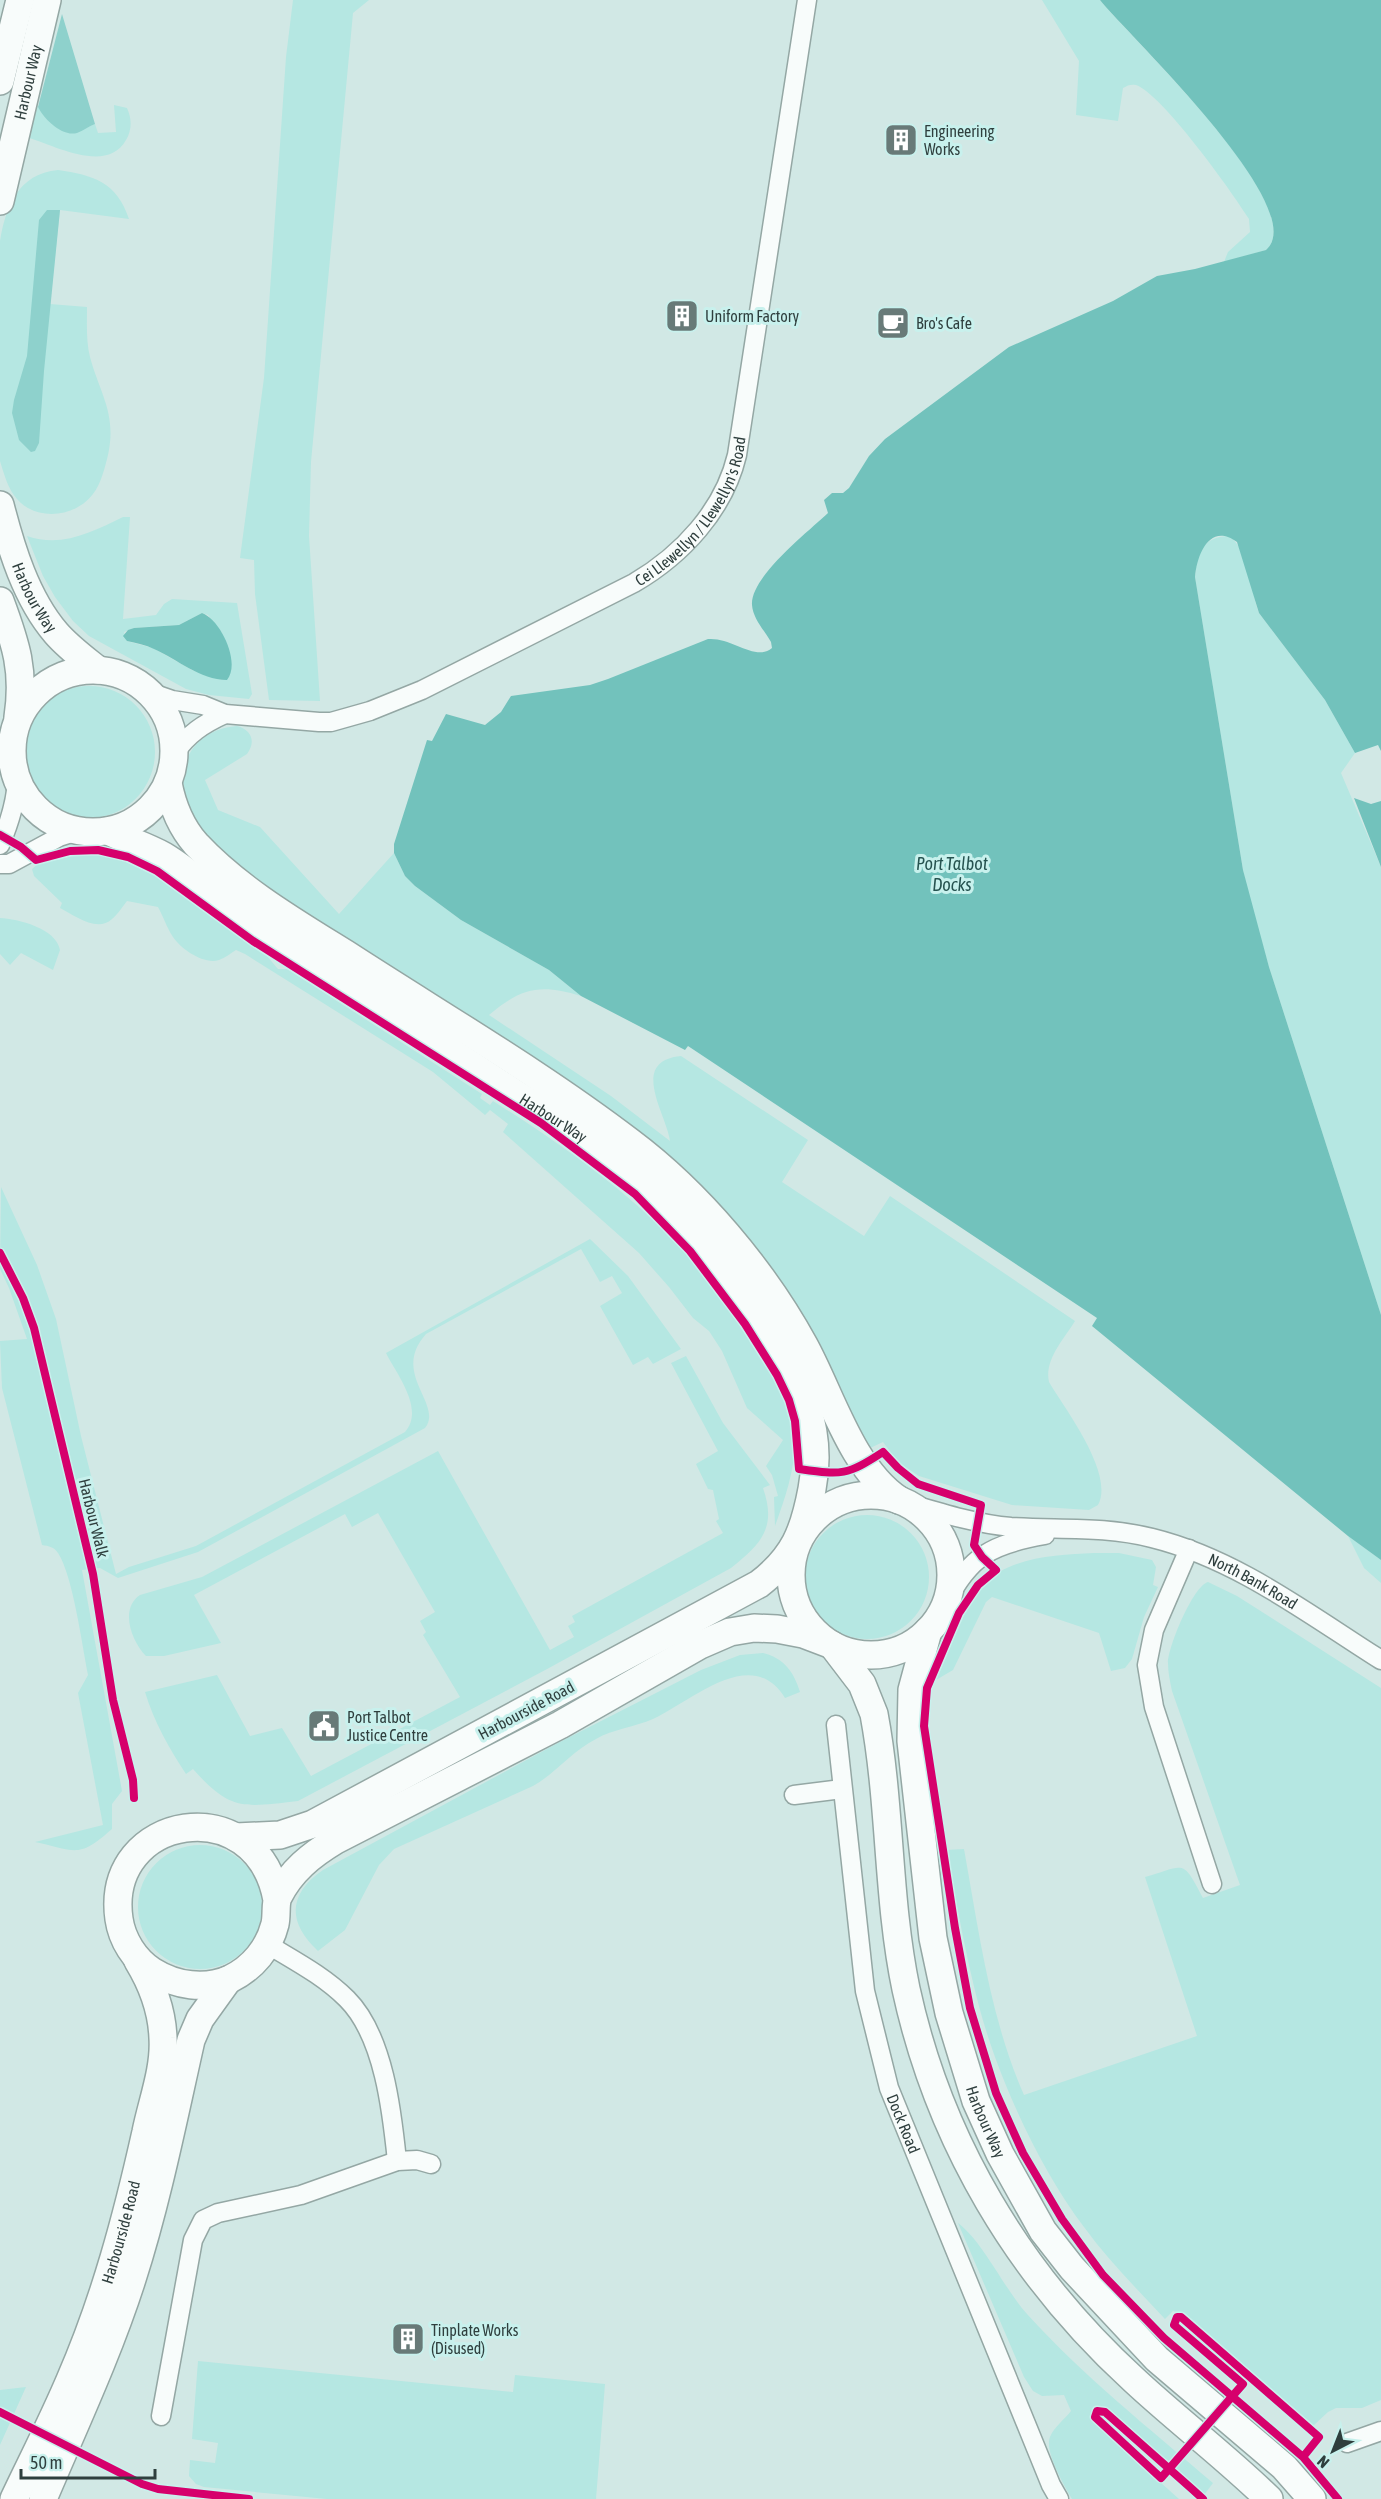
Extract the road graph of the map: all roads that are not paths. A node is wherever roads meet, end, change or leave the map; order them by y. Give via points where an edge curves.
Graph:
1 (20, 0) edge
2 (47, 0) edge
3 (807, 0) edge
4 (0, 81) edge
5 (0, 201) edge
6 (0, 505) edge
7 (0, 601) edge
8 (98, 670) junction
9 (149, 692) junction
10 (225, 714) junction
11 (15, 730) junction
12 (174, 754) junction
13 (17, 780) junction
14 (168, 783) junction
15 (78, 831) junction
16 (108, 831) junction
17 (0, 845) edge
18 (0, 864) edge
19 (902, 1501) junction
20 (1113, 1530) junction
21 (797, 1545) junction
22 (1190, 1549) junction
23 (946, 1603) junction
24 (928, 1631) junction
25 (833, 1645) junction
26 (1381, 1660) edge
27 (836, 1725) dead end
28 (842, 1789) junction
29 (794, 1795) dead end
30 (236, 1837) junction
31 (1212, 1884) dead end
32 (277, 1900) junction
33 (267, 1944) junction
34 (135, 1956) junction
35 (228, 1980) junction
36 (397, 2161) junction
37 (431, 2164) dead end
38 (161, 2416) dead end
39 (1381, 2430) edge
40 (1347, 2443) dead end
41 (14, 2499) edge
42 (43, 2499) edge
43 (1059, 2499) edge
44 (1269, 2499) edge
45 (1312, 2499) edge

1 - 4 main road, Harbour Way
2 - 5 main road, Harbour Way
3 - 10 street, Cei Llewellyn / Llewellyn's Road via 737,455 729,483 707,517 672,557 648,575 398,701 332,722
6 - 8 main road, Harbour Way via 8,537 38,606 68,646
7 - 11 main road via 21,669
8 - 9 main road via 120,675
8 - 11 main road via 68,674 39,691
9 - 10 street, Cei Llewellyn / Llewellyn's Road
9 - 12 main road via 168,720
10 - 12 street via 195,730
11 - 13 main road via 13,760
12 - 14 main road
13 - 15 main road via 38,810 58,824
13 - 17 street via 10,822
14 - 16 main road via 145,814 129,825
14 - 19 main road, Harbour Way via 181,822 194,842 244,886 582,1107 633,1143 670,1176 717,1224 774,1296 805,1346 849,1439 882,1486
15 - 16 main road
15 - 18 street via 9,864
16 - 21 main road, Harbour Way via 164,857 248,921 576,1132 650,1188 684,1222 758,1317 805,1397 816,1443 815,1472
19 - 20 street, North Bank Road via 1003,1526
19 - 21 main road via 873,1495 839,1502 810,1522
19 - 23 main road via 930,1521 946,1548 951,1578
20 - 22 street, North Bank Road
20 - 23 street, North Bank Road via 1049,1534 990,1551 963,1572
21 - 25 main road via 791,1574 796,1604 809,1625
21 - 30 main road, Harbourside Road via 775,1572 742,1595 313,1824 280,1835
22 - 26 street, North Bank Road via 1254,1579
22 - 31 street via 1154,1630 1147,1665 1154,1707
23 - 24 main road
24 - 25 main road via 900,1650 880,1655
24 - 45 main road, Harbour Way via 912,1690 911,1741 933,1938 949,2013 976,2101 1043,2231 1072,2268 1157,2359 1284,2467
25 - 32 main road, Harbourside Road via 789,1630 754,1628 730,1632 700,1645 560,1725 326,1846 293,1873
25 - 44 main road via 862,1684 873,1714 906,1987 934,2089 966,2163 1025,2260 1057,2300 1133,2379
27 - 28 street, Dock Road
28 - 29 street
28 - 43 street, Dock Road via 865,1991 889,2088
30 - 32 main road, Harbourside Road via 264,1863
30 - 34 main road, Harbourside Road via 209,1828 178,1829 156,1838 137,1854 122,1881 118,1908 123,1936
32 - 33 main road, Harbourside Road
33 - 35 main road, Harbourside Road via 249,1967
33 - 36 street via 334,1987 355,2009 376,2050 386,2085
34 - 35 main road, Harbourside Road via 147,1968 178,1983 195,1986
34 - 41 main road, Harbourside Road via 153,1990 164,2039 130,2206 70,2380
35 - 42 main road, Harbourside Road via 190,2040 157,2191 132,2279
36 - 37 street
36 - 38 street via 301,2195 218,2213 203,2220 193,2240
39 - 40 street

